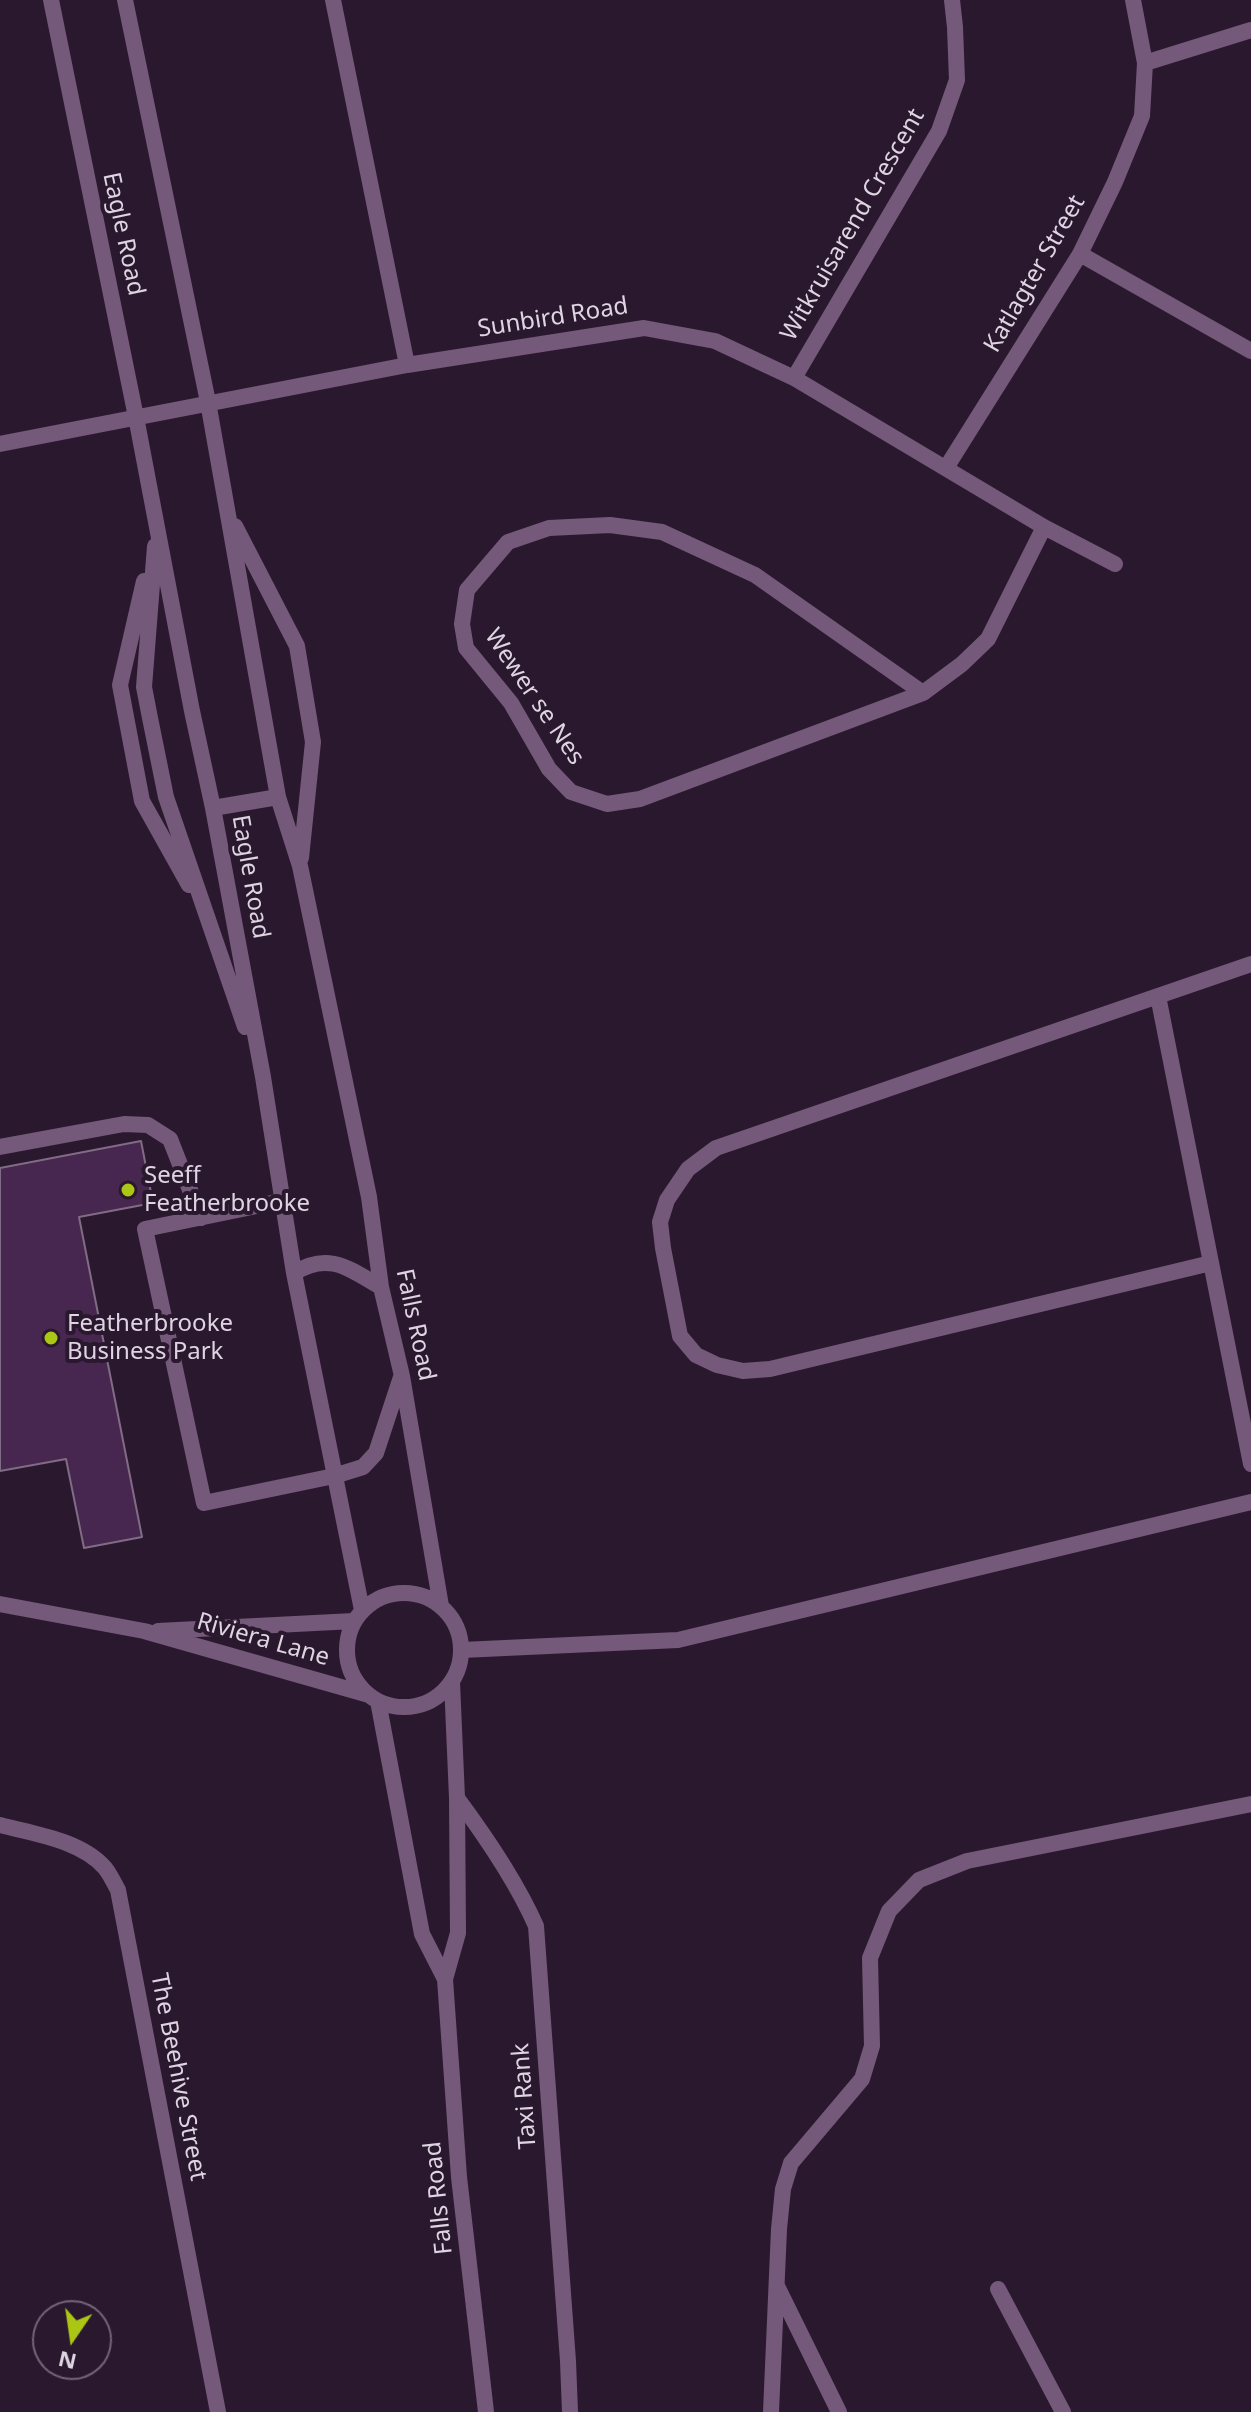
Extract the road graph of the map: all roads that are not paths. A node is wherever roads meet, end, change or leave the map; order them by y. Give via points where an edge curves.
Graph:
1 (51, 0) edge
2 (125, 0) edge
3 (333, 0) edge
4 (952, 0) edge
5 (1133, 0) edge
6 (1251, 30) edge
7 (1145, 63) junction
8 (1080, 254) junction
9 (1251, 351) edge
10 (407, 365) junction
11 (794, 378) junction
12 (208, 402) junction
13 (136, 417) junction
14 (0, 444) edge
15 (946, 468) junction
16 (227, 510) junction
17 (156, 525) junction
18 (1044, 527) junction
19 (1115, 564) dead end
20 (923, 693) junction
21 (278, 797) junction
22 (213, 808) junction
23 (300, 866) junction
24 (209, 921) junction
25 (1251, 964) edge
26 (1158, 996) junction
27 (340, 1054) joint
28 (263, 1077) junction
29 (0, 1147) edge
30 (281, 1201) junction
31 (201, 1218) junction
32 (1211, 1263) junction
33 (294, 1273) junction
34 (381, 1287) junction
35 (402, 1376) junction
36 (1251, 1464) edge
37 (334, 1476) junction
38 (1251, 1502) edge
39 (0, 1604) edge
40 (441, 1606) junction
41 (358, 1616) junction
42 (144, 1631) junction
43 (462, 1650) junction
44 (452, 1682) junction
45 (373, 1698) junction
46 (457, 1798) junction
47 (1251, 1804) edge
48 (0, 1825) edge
49 (445, 1979) junction
50 (776, 2285) junction
51 (998, 2289) dead end
52 (218, 2412) edge
53 (486, 2412) edge
54 (570, 2412) edge
55 (771, 2412) edge
56 (839, 2412) edge
57 (1063, 2412) edge

1 - 13 street, Eagle Road
2 - 12 street, Eagle Road
3 - 10 street
4 - 11 street, Witkruisarend Crescent via 957,80 939,131
5 - 7 street, Katlagter Street
6 - 7 street
7 - 8 street, Katlagter Street via 1142,116
8 - 9 street
8 - 15 street, Katlagter Street
10 - 11 street, Sunbird Road via 644,328 715,341
10 - 12 street, Sunbird Road
11 - 15 street, Sunbird Road
12 - 13 street, Sunbird Road
12 - 16 street, Eagle Road
13 - 14 street, Sunbird Road
13 - 17 street, Eagle Road
15 - 18 street, Sunbird Road
16 - 21 street, Eagle Road
16 - 23 street, Eagle Road via 297,646 313,742
17 - 22 street, Eagle Road
17 - 24 street, Eagle Road via 144,687 166,797
17 - 24 street, Eagle Road via 120,685 142,801
18 - 19 street, Sunbird Road
18 - 20 street, Wewer se Nes via 988,639
20 - 20 street, Wewer se Nes via 640,799 607,804 571,792 549,769 511,703 466,648 462,624 467,590 508,542 549,528 610,525 662,532 755,575
21 - 22 street
21 - 23 street, Eagle Road
22 - 28 street, Eagle Road
23 - 27 street, Eagle Road
24 - 28 street, Eagle Road
25 - 26 street
26 - 32 street
26 - 32 street via 716,1148 688,1169 667,1200 660,1222 680,1336 696,1355 717,1365 743,1371 770,1369
27 - 34 street, Falls Road
28 - 30 street, Falls Road
29 - 31 street via 124,1124 148,1125 170,1139
30 - 31 street
30 - 33 street, Falls Road
31 - 37 street via 145,1229 204,1503
32 - 36 street
33 - 34 street via 325,1261
33 - 37 street, Falls Road
34 - 35 street, Falls Road
35 - 37 street via 376,1453 363,1467
35 - 40 street, Falls Road
37 - 41 street, Falls Road
38 - 43 street via 678,1640
39 - 42 street, Riviera Lane
40 - 41 street via 426,1596 392,1593 375,1599
40 - 43 street, Falls Road via 456,1626
41 - 42 street, Riviera Lane
41 - 45 street, Falls Road via 347,1638 347,1655 360,1688
42 - 45 street, Riviera Lane
43 - 44 street, Falls Road
44 - 45 street via 427,1703 402,1707
44 - 46 street, Falls Road
45 - 49 street, Falls Road via 422,1934
46 - 49 street, Falls Road via 458,1933
46 - 54 street, Taxi Rank via 536,1926
47 - 50 street via 967,1861 919,1880 889,1911 870,1958 872,2046 862,2079 791,2163 783,2189
48 - 52 street, The Beehive Street via 89,1853 118,1890
49 - 53 street, Falls Road via 459,2177
50 - 55 street
50 - 56 street
51 - 57 street

